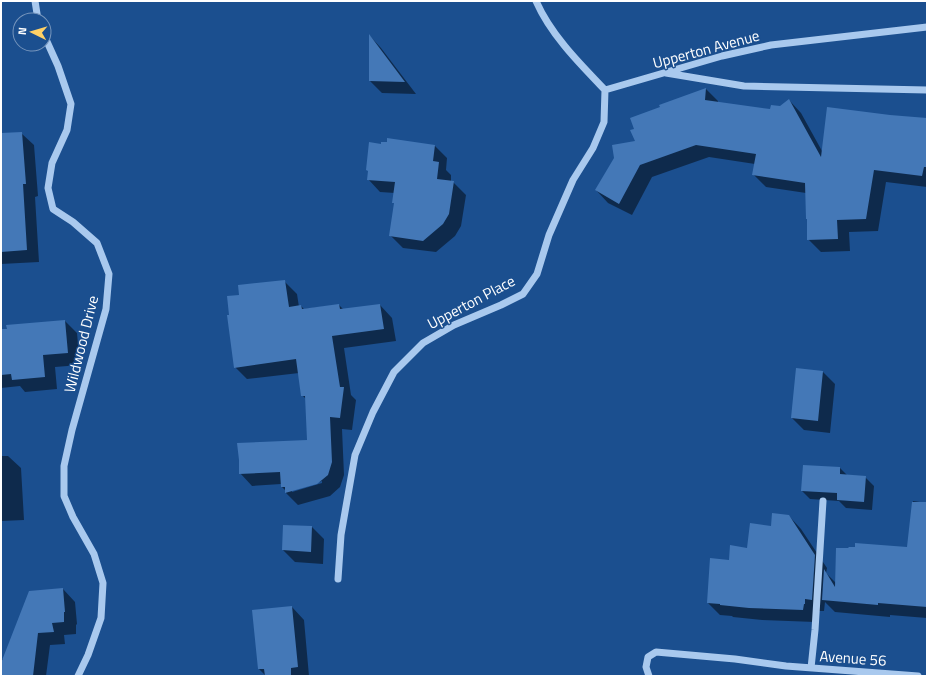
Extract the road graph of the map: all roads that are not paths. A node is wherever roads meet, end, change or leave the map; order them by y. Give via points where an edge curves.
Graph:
1 (35, 1) edge
2 (536, 1) edge
3 (37, 12) edge
4 (927, 27) edge
5 (52, 52) edge
6 (664, 73) junction
7 (605, 90) junction
8 (927, 90) edge
9 (823, 501) dead end
10 (338, 579) dead end
11 (811, 668) junction
12 (78, 676) edge
13 (649, 676) edge
14 (918, 676) edge

1 - 3 street
2 - 7 street via 541,13 562,42
4 - 6 street, Upperton Avenue via 771,45
5 - 12 street, Wildwood Drive via 71,104 67,130 52,163 48,188 53,208 97,243 109,274 106,309 64,466 64,496 94,554 103,583 102,618
6 - 7 street, Upperton Avenue
6 - 8 street via 744,86
7 - 10 street, Upperton Place via 604,122 593,148 573,180 549,236 537,274 523,294 454,325 423,343 394,372 355,455 341,535
9 - 11 street
11 - 13 street, Avenue 56 via 656,652 648,657 646,667
11 - 14 street, Avenue 56

